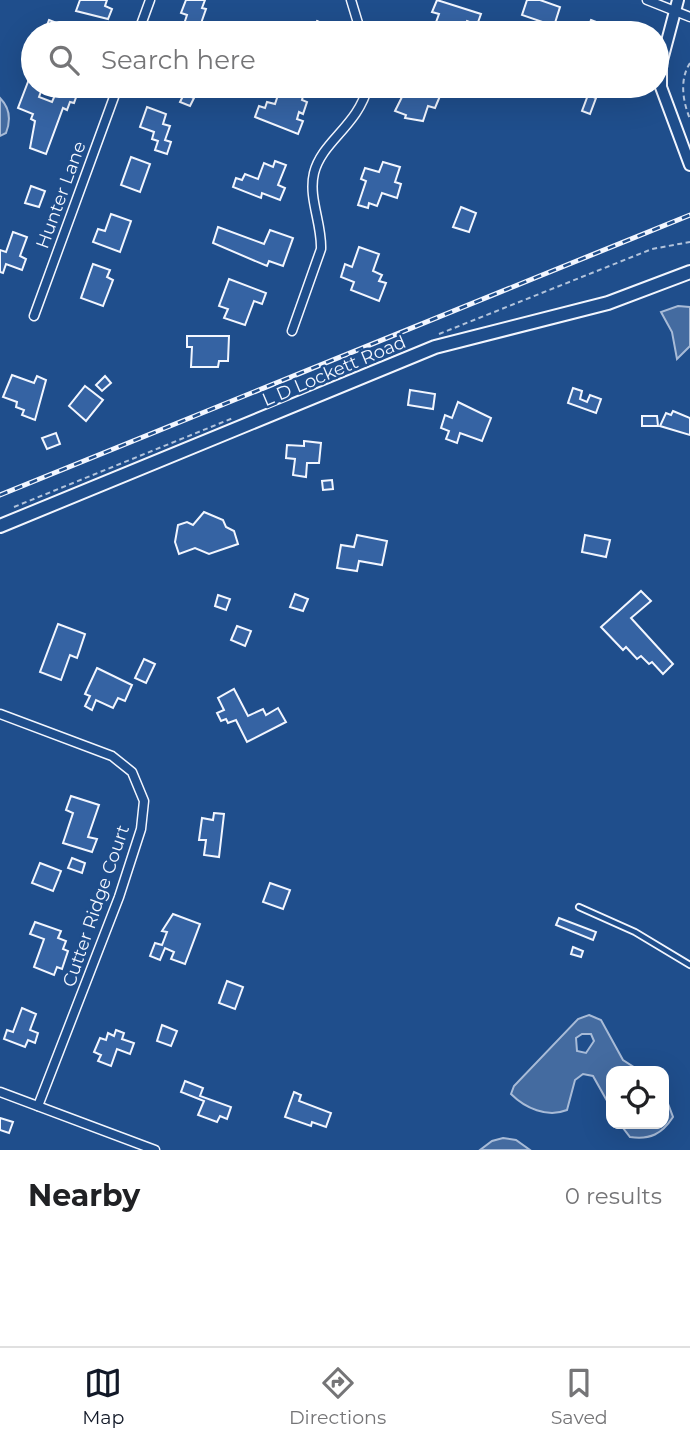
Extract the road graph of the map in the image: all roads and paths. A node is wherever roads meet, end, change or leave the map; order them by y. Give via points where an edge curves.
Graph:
1 (150, 0) edge
2 (351, 0) edge
3 (647, 0) edge
4 (677, 5) edge
5 (690, 17) edge
6 (142, 21) edge
7 (357, 21) edge
8 (669, 34) edge
9 (690, 63) edge
10 (114, 98) edge
11 (362, 98) edge
12 (665, 98) edge
13 (690, 119) edge
14 (690, 165) edge
15 (690, 272) edge
16 (34, 316) dead end
17 (292, 331) dead end
18 (0, 526) edge
19 (0, 714) edge
20 (579, 907) dead end
21 (690, 965) edge
22 (0, 1092) edge
23 (37, 1106) junction
24 (155, 1150) edge

1 - 6 street
2 - 7 street
3 - 4 street
4 - 5 street
4 - 8 street
9 - 13 path via 683,91
10 - 16 street, Hunter Lane
11 - 17 street via 351,123 323,154 314,172 321,249
12 - 14 street
15 - 18 main road, L D Lockett Road via 608,303 435,347
19 - 23 street, Cutter Ridge Court via 112,755 132,772 144,801 141,829 119,897
20 - 21 lane via 635,932
22 - 23 street
23 - 24 street

